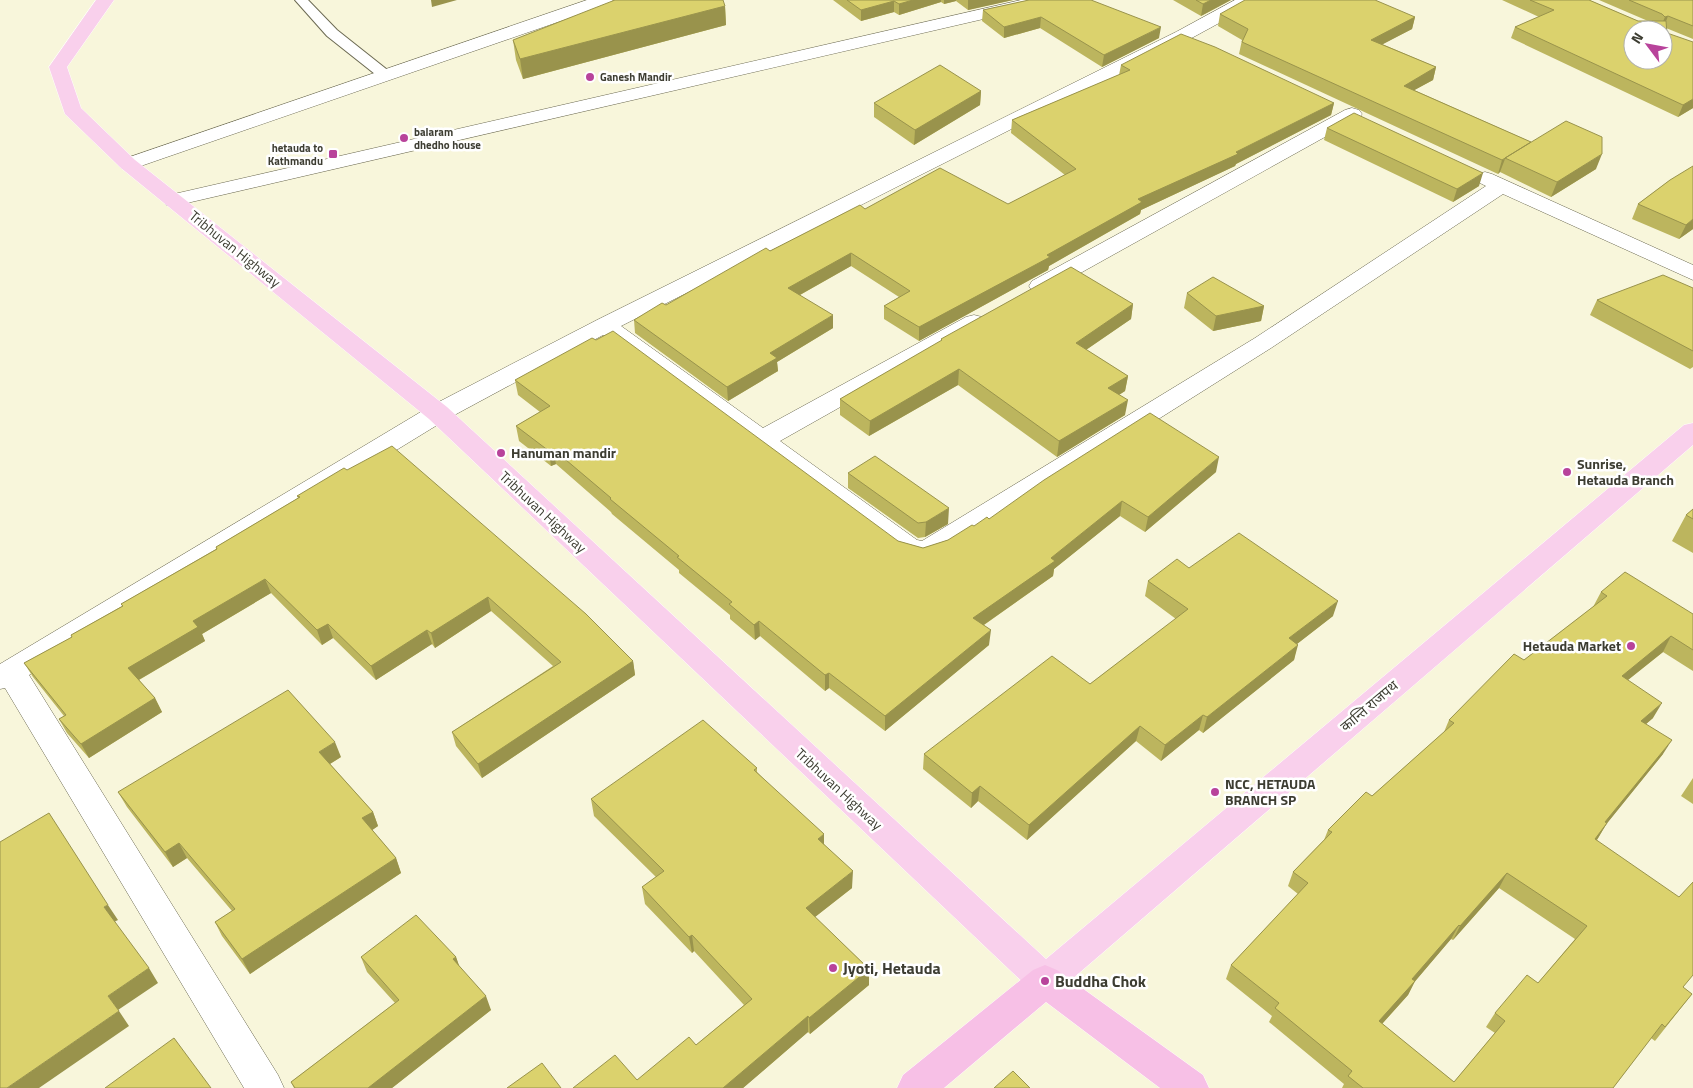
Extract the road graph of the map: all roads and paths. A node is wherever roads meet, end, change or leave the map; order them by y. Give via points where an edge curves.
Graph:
1 (105, 0) edge
2 (301, 0) edge
3 (604, 0) edge
4 (1044, 0) edge
5 (1248, 0) edge
6 (384, 76) junction
7 (1352, 114) edge
8 (128, 164) junction
9 (1466, 169) edge
10 (1502, 186) junction
11 (174, 200) junction
12 (1693, 273) edge
13 (1022, 296) edge
14 (996, 310) edge
15 (605, 325) junction
16 (438, 413) junction
17 (1693, 431) edge
18 (763, 439) junction
19 (6, 675) edge
20 (1045, 981) junction
21 (265, 1088) edge
22 (916, 1088) edge
23 (1190, 1088) edge

1 - 8 main road, Tribhuvan Highway via 58,67 72,110
2 - 6 lane via 332,33
3 - 6 street
4 - 11 street
5 - 15 street via 1191,40
6 - 8 street
7 - 13 street
8 - 11 main road, Tribhuvan Highway
9 - 10 street
10 - 12 street
10 - 18 street via 1263,344 924,551 909,548
11 - 16 main road, Tribhuvan Highway
14 - 18 street
15 - 16 street
15 - 18 street
16 - 19 street
16 - 20 main road, Tribhuvan Highway
17 - 20 main road, कान्ति राजपथ
19 - 21 street
20 - 22 highway
20 - 23 highway

